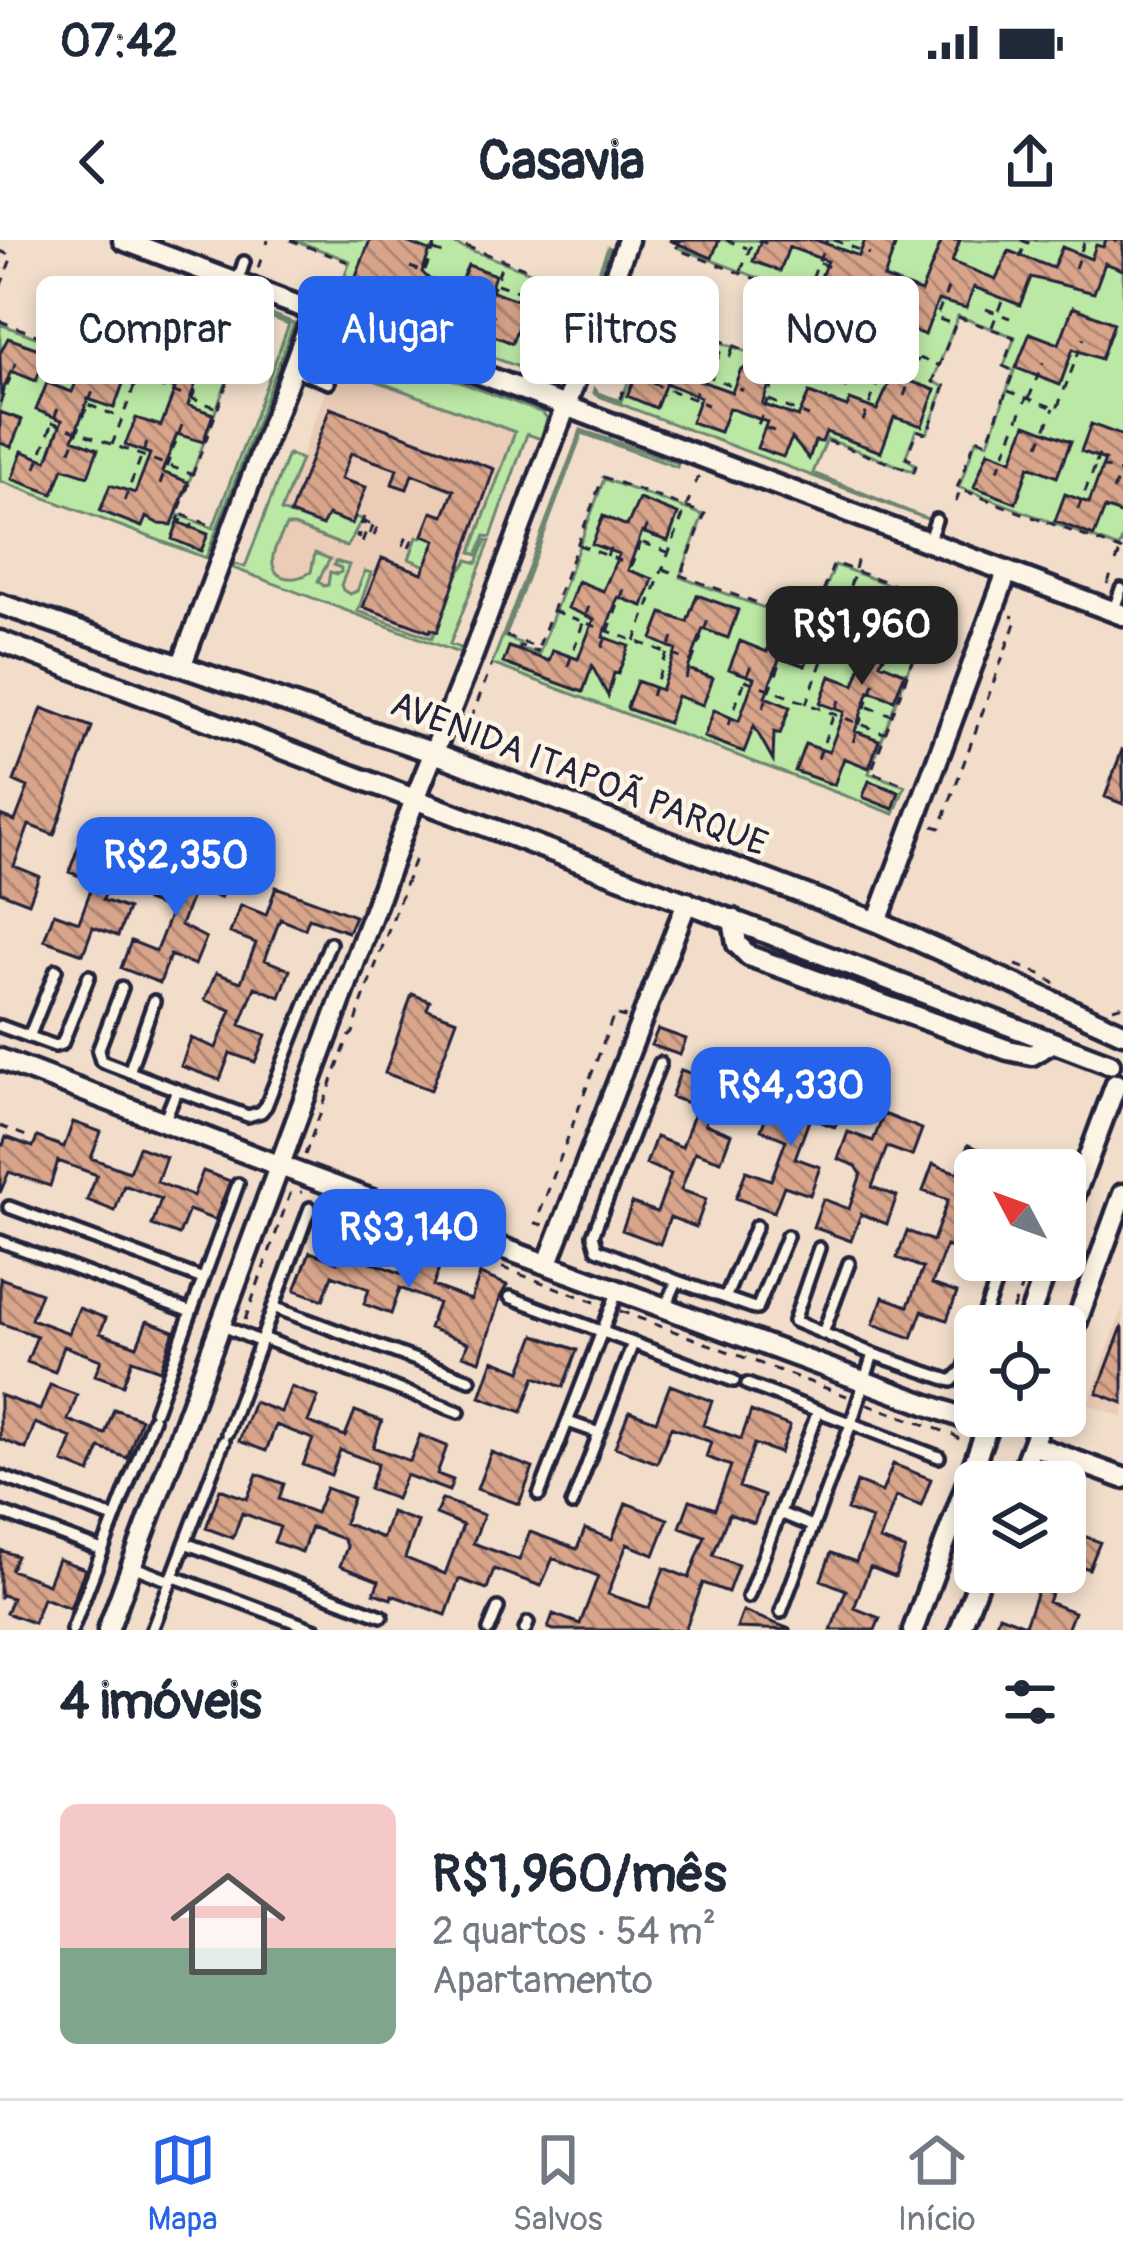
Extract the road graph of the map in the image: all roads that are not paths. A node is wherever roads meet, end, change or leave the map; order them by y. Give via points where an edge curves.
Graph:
1 (123, 240) edge
2 (623, 242) edge
3 (244, 262) dead end
4 (206, 276) edge
5 (239, 276) edge
6 (614, 276) edge
7 (298, 353) edge
8 (292, 369) junction
9 (298, 371) edge
10 (496, 380) edge
11 (574, 384) edge
12 (566, 406) junction
13 (936, 520) dead end
14 (928, 542) junction
15 (1007, 572) junction
16 (1121, 590) edge
17 (0, 604) edge
18 (1118, 614) edge
19 (0, 641) edge
20 (182, 664) junction
21 (434, 753) junction
22 (416, 799) junction
23 (687, 902) junction
24 (733, 920) junction
25 (877, 922) junction
26 (330, 943) dead end
27 (56, 970) dead end
28 (88, 976) dead end
29 (122, 988) dead end
30 (154, 1001) dead end
31 (0, 1026) edge
32 (1123, 1035) edge
33 (29, 1036) junction
34 (1053, 1042) junction
35 (0, 1059) edge
36 (661, 1063) dead end
37 (1110, 1064) junction
38 (129, 1072) junction
39 (1119, 1088) edge
40 (177, 1090) junction
41 (164, 1120) junction
42 (280, 1166) junction
43 (1086, 1169) edge
44 (238, 1184) dead end
45 (1123, 1194) edge
46 (9, 1207) dead end
47 (310, 1208) dead end
48 (756, 1226) dead end
49 (787, 1236) dead end
50 (0, 1241) edge
51 (819, 1248) dead end
52 (849, 1263) dead end
53 (548, 1264) junction
54 (203, 1279) junction
55 (677, 1281) junction
56 (618, 1290) junction
57 (726, 1296) junction
58 (510, 1297) dead end
59 (1083, 1305) edge
60 (273, 1307) junction
61 (665, 1308) junction
62 (191, 1312) junction
63 (221, 1325) junction
64 (602, 1331) junction
65 (823, 1333) junction
66 (261, 1340) junction
67 (633, 1342) junction
68 (873, 1354) junction
69 (954, 1379) edge
70 (470, 1380) dead end
71 (734, 1381) dead end
72 (865, 1383) junction
73 (746, 1384) dead end
74 (818, 1411) junction
75 (954, 1411) edge
76 (459, 1412) dead end
77 (568, 1422) junction
78 (851, 1424) junction
79 (599, 1433) junction
80 (984, 1437) edge
81 (1035, 1437) edge
82 (1032, 1445) junction
83 (940, 1457) dead end
84 (1026, 1461) edge
85 (0, 1476) edge
86 (1123, 1478) edge
87 (539, 1496) dead end
88 (572, 1505) dead end
89 (0, 1512) edge
90 (780, 1514) junction
91 (115, 1518) junction
92 (812, 1526) junction
93 (185, 1543) junction
94 (102, 1550) junction
95 (132, 1566) junction
96 (171, 1579) junction
97 (974, 1593) edge
98 (748, 1597) dead end
99 (498, 1607) dead end
100 (781, 1612) dead end
101 (382, 1616) dead end
102 (72, 1630) edge
103 (108, 1630) edge
104 (152, 1630) edge
105 (316, 1630) edge
106 (489, 1630) edge
107 (913, 1630) edge
108 (960, 1630) edge

1 - 4 street
2 - 6 street
3 - 5 lane
7 - 8 street
8 - 9 lane
8 - 20 street
10 - 12 street
11 - 12 street
12 - 14 street via 689,459
12 - 21 street
13 - 14 lane
14 - 15 street
15 - 18 street
15 - 25 street
16 - 18 lane
17 - 20 street, AVENIDA ITAPOÃ PARQUE
19 - 22 street
20 - 21 street, AVENIDA ITAPOÃ PARQUE
21 - 22 street
21 - 25 street, AVENIDA ITAPOÃ PARQUE
22 - 23 street
22 - 42 street
23 - 24 street
23 - 53 street
24 - 34 street
24 - 34 street via 737,944 749,956 1008,1050 1032,1055
25 - 32 street, AVENIDA ITAPOÃ PARQUE
26 - 40 lane via 261,1112 248,1116
27 - 33 lane
28 - 33 lane via 62,1044
29 - 38 lane via 98,1052
30 - 38 lane
31 - 33 lane
32 - 37 street
34 - 37 street
35 - 41 street
36 - 55 lane via 593,1235 597,1250
37 - 39 street
38 - 40 lane
39 - 43 street
40 - 41 lane
41 - 42 street
42 - 53 street
42 - 63 street
44 - 54 lane
45 - 59 street
46 - 54 lane
47 - 60 lane
48 - 57 lane
49 - 57 lane via 757,1309
50 - 62 lane
51 - 65 lane via 793,1317
52 - 65 lane
53 - 56 street
54 - 62 lane
55 - 57 lane
55 - 61 lane
56 - 61 street
56 - 64 lane
58 - 64 lane
60 - 66 lane
60 - 70 lane
61 - 72 street
62 - 91 lane
63 - 66 lane
63 - 95 street
64 - 67 lane
64 - 77 lane
65 - 68 lane
66 - 76 lane
66 - 93 lane
67 - 71 lane
67 - 79 lane
68 - 69 lane
68 - 72 lane
72 - 75 street
72 - 78 lane
73 - 74 lane
74 - 78 lane
74 - 90 lane
77 - 79 lane
77 - 87 lane
78 - 83 lane
78 - 92 lane
79 - 88 lane
80 - 107 street
81 - 82 street
82 - 84 street
82 - 86 street
85 - 91 lane
89 - 94 lane
90 - 92 lane
90 - 98 lane
91 - 94 lane
92 - 100 lane
93 - 96 lane
93 - 101 lane
94 - 102 lane
95 - 96 lane
95 - 103 street
96 - 104 lane
96 - 105 lane
97 - 108 street
99 - 106 lane

